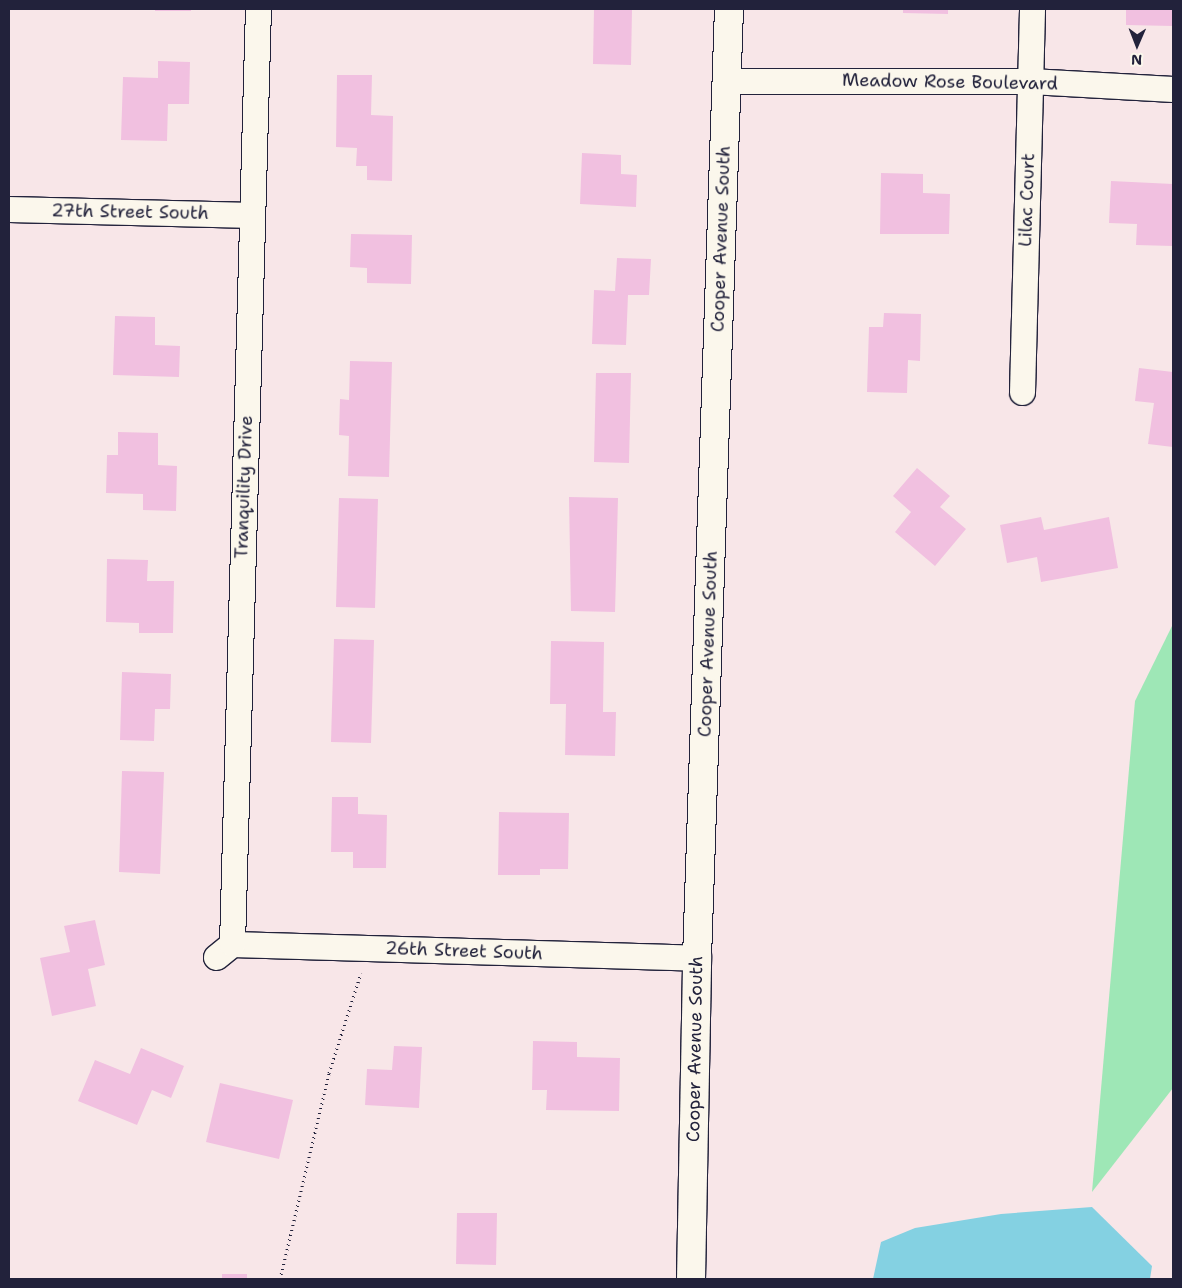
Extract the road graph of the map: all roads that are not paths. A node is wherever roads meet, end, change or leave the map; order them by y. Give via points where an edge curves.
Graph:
1 (258, 9) edge
2 (729, 9) edge
3 (1032, 9) edge
4 (727, 81) junction
5 (1030, 81) junction
6 (1173, 89) edge
7 (9, 209) edge
8 (251, 215) junction
9 (1022, 392) dead end
10 (224, 951) joint
11 (697, 958) junction
12 (691, 1279) edge

1 - 8 street, Tranquility Drive
2 - 4 street, Cooper Avenue South
3 - 5 street, Lilac Court
4 - 5 street, Meadow Rose Boulevard
4 - 11 street, Cooper Avenue South
5 - 6 street, Meadow Rose Boulevard
5 - 9 street, Lilac Court
7 - 8 street, 27th Street South
8 - 10 street, Tranquility Drive
10 - 11 street, 26th Street South via 374,948
11 - 12 street, Cooper Avenue South

